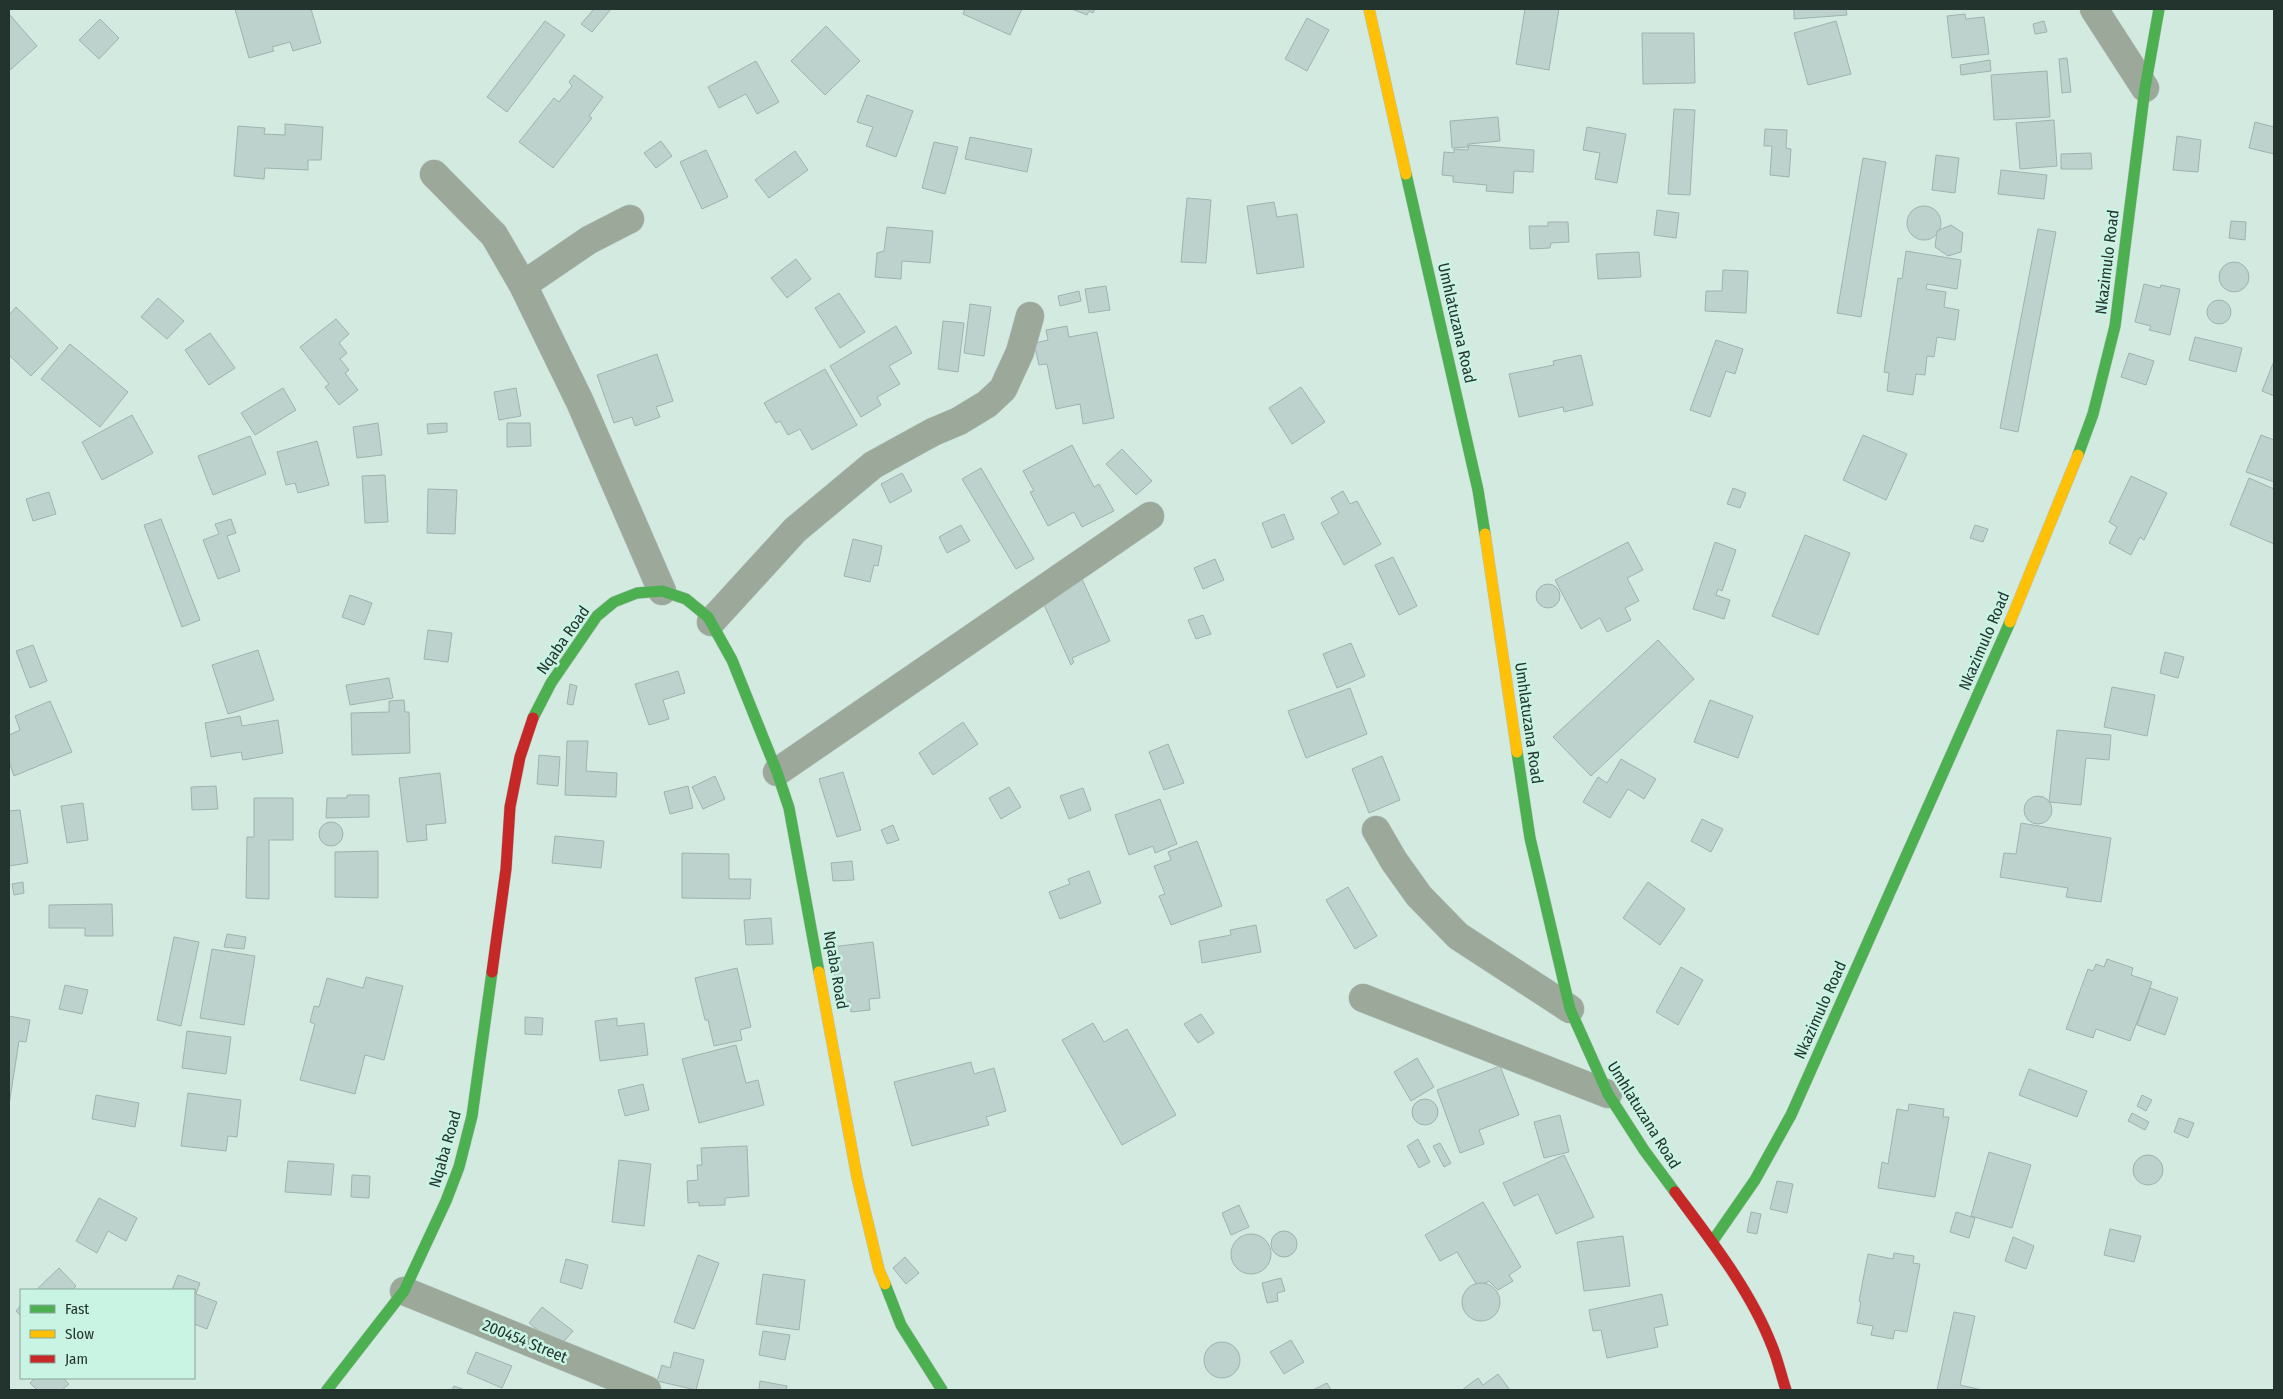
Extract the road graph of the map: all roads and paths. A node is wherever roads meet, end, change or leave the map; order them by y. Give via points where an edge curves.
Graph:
1 (1369, 9) edge
2 (2094, 9) edge
3 (2159, 9) edge
4 (2145, 88) junction
5 (434, 174) dead end
6 (630, 219) dead end
7 (523, 285) junction
8 (1030, 316) dead end
9 (1150, 516) dead end
10 (662, 591) junction
11 (712, 622) junction
12 (777, 772) junction
13 (1376, 830) dead end
14 (1363, 998) dead end
15 (1570, 1009) junction
16 (1608, 1094) junction
17 (1712, 1242) junction
18 (404, 1291) junction
19 (327, 1390) edge
20 (647, 1390) edge
21 (942, 1390) edge
22 (1786, 1390) edge

1 - 15 street, Umhlatuzana Road via 1478,490 1530,838
2 - 4 street
3 - 4 street, Nkazimulo Road
4 - 17 street, Nkazimulo Road via 2115,326 2093,414 2065,492 1791,1118 1766,1165
5 - 7 street via 494,235
6 - 7 street via 589,240
7 - 10 street via 580,402
8 - 11 street via 1020,352 1003,389 987,404 959,421 932,432 873,465 795,530
9 - 12 street
10 - 11 street, Nqaba Road via 686,599
10 - 18 street, Nqaba Road via 637,593 614,602 597,616 534,714 520,757 510,807 506,869 472,1116 446,1201
11 - 12 street, Nqaba Road via 732,660
12 - 21 street, Nqaba Road via 788,808 857,1177 879,1270 901,1325
13 - 15 street via 1419,896 1458,936
14 - 16 street
15 - 16 street, Umhlatuzana Road
16 - 17 street, Umhlatuzana Road via 1644,1150
17 - 22 street, Umhlatuzana Road via 1752,1305 1772,1346
18 - 19 street, Nqaba Road
18 - 20 street, 200454 Street

